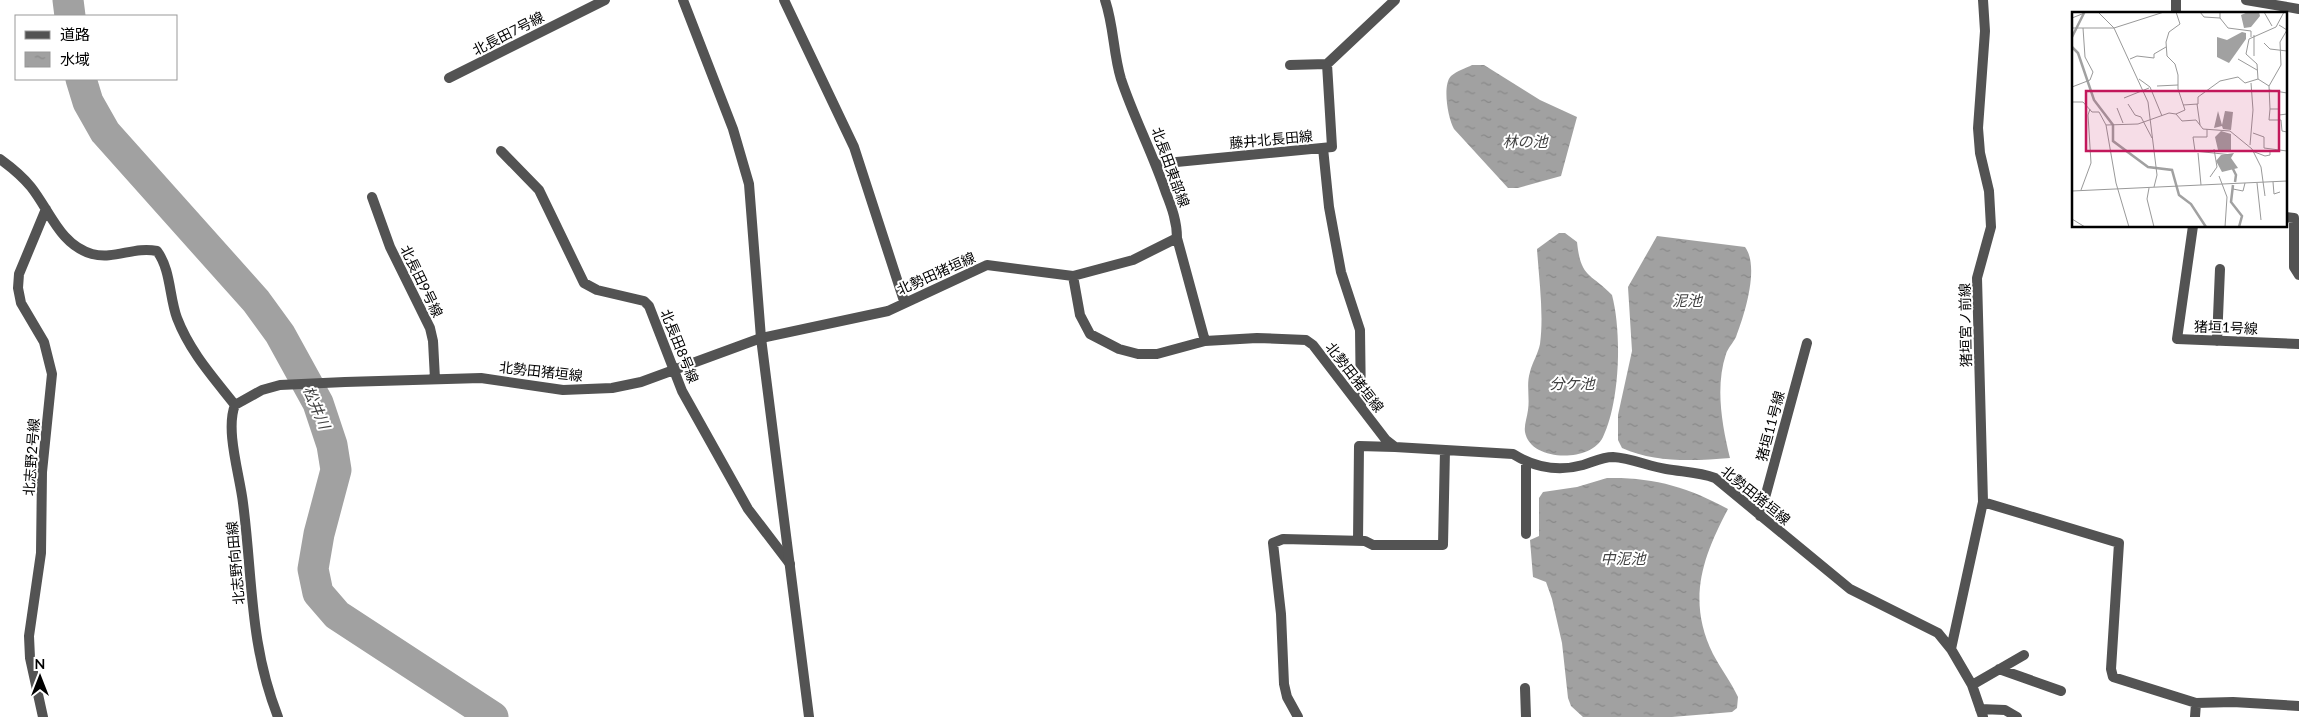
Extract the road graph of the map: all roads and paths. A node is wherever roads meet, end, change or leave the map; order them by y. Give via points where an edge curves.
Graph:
1 (605, 0) edge
2 (683, 0) edge
3 (784, 0) edge
4 (1105, 0) edge
5 (1395, 0) edge
6 (1983, 0) edge
7 (2246, 0) edge
8 (2299, 9) edge
9 (1327, 64) junction
10 (1290, 65) dead end
11 (449, 78) dead end
12 (1323, 148) junction
13 (501, 151) dead end
14 (0, 158) edge
15 (1156, 164) junction
16 (372, 198) dead end
17 (46, 209) junction
18 (2286, 217) edge
19 (2193, 228) edge
20 (1178, 238) junction
21 (2220, 269) dead end
22 (2299, 275) edge
23 (1073, 276) junction
24 (904, 302) junction
25 (761, 338) junction
26 (1205, 341) junction
27 (2217, 341) junction
28 (1807, 344) dead end
29 (2299, 344) edge
30 (673, 371) junction
31 (435, 379) junction
32 (236, 405) junction
33 (1361, 406) junction
34 (1395, 447) junction
35 (1445, 450) junction
36 (1526, 462) junction
37 (1983, 502) junction
38 (1760, 516) junction
39 (1526, 534) dead end
40 (1358, 541) junction
41 (790, 564) junction
42 (1951, 649) junction
43 (2024, 655) dead end
44 (1999, 669) junction
45 (1972, 685) junction
46 (1525, 688) dead end
47 (2061, 692) dead end
48 (2196, 703) junction
49 (2299, 706) edge
50 (1981, 713) edge
51 (43, 717) edge
52 (278, 717) edge
53 (809, 717) edge
54 (1298, 717) edge
55 (1526, 717) edge
56 (2017, 717) edge
57 (2195, 717) edge

1 - 11 street, 北長田7号線
2 - 25 street via 734,129 748,184
3 - 24 street via 854,147
4 - 15 street, 北長田東部線 via 1122,81
5 - 9 street
6 - 37 street, 猪垣宮ノ前線 via 1984,69 1978,128 1989,191 1991,227 1977,278
7 - 8 street
9 - 10 street
9 - 12 street, 藤井北長田線 via 1332,148
12 - 15 street, 藤井北長田線
12 - 33 street via 1329,207 1341,272 1360,330
13 - 30 street, 北長田8号線 via 539,190 584,283 597,290 644,301 649,306
14 - 17 street via 31,187
15 - 20 street, 北長田東部線 via 1177,225
16 - 31 street, 北長田9号線 via 390,247 430,328
17 - 32 street via 73,245 93,254 118,255 143,248 157,252 164,261 176,316 189,346
17 - 51 street, 北志野2号線 via 22,266 18,288 21,303 44,342 52,374 42,472 41,553 29,636 30,658
18 - 22 street via 2294,218 2294,267
19 - 27 street, 猪垣1号線 via 2176,339
20 - 23 street via 1133,260
20 - 26 street, 北長田東部線
21 - 27 street
23 - 24 street, 北勢田猪垣線 via 987,265
23 - 26 street, 北勢田猪垣線 via 1080,314 1090,334 1104,343 1138,354 1157,354
24 - 25 street, 北勢田猪垣線 via 888,310
25 - 30 street, 北勢田猪垣線
25 - 41 street
26 - 33 street, 北勢田猪垣線 via 1306,340
27 - 29 street, 猪垣1号線
28 - 38 street, 猪垣11号線
30 - 31 street, 北勢田猪垣線 via 641,382 584,391 481,378
30 - 41 street, 北長田8号線 via 748,509
31 - 32 street, 北勢田猪垣線 via 280,385 262,390
32 - 52 street, 北志野向田線 via 232,431 244,504 254,628
33 - 34 street, 北勢田猪垣線
34 - 35 street, 北勢田猪垣線
34 - 40 street via 1359,446
35 - 36 street, 北勢田猪垣線 via 1512,454
35 - 40 street via 1443,545 1373,545
36 - 38 street, 北勢田猪垣線 via 1548,468 1568,468 1614,457 1667,469 1700,472 1715,478
36 - 39 street
37 - 42 street, 猪垣宮ノ前線
37 - 48 street via 2119,543 2110,669 2113,677
38 - 42 street, 北勢田猪垣線 via 1850,590 1938,633
40 - 54 street via 1283,539 1274,543 1284,684
41 - 53 street
42 - 45 street, 北勢田猪垣線
43 - 44 street
44 - 45 street
44 - 47 street
45 - 50 street, 北勢田猪垣線
46 - 55 street
48 - 49 street
48 - 57 street
50 - 56 street via 2005,710

